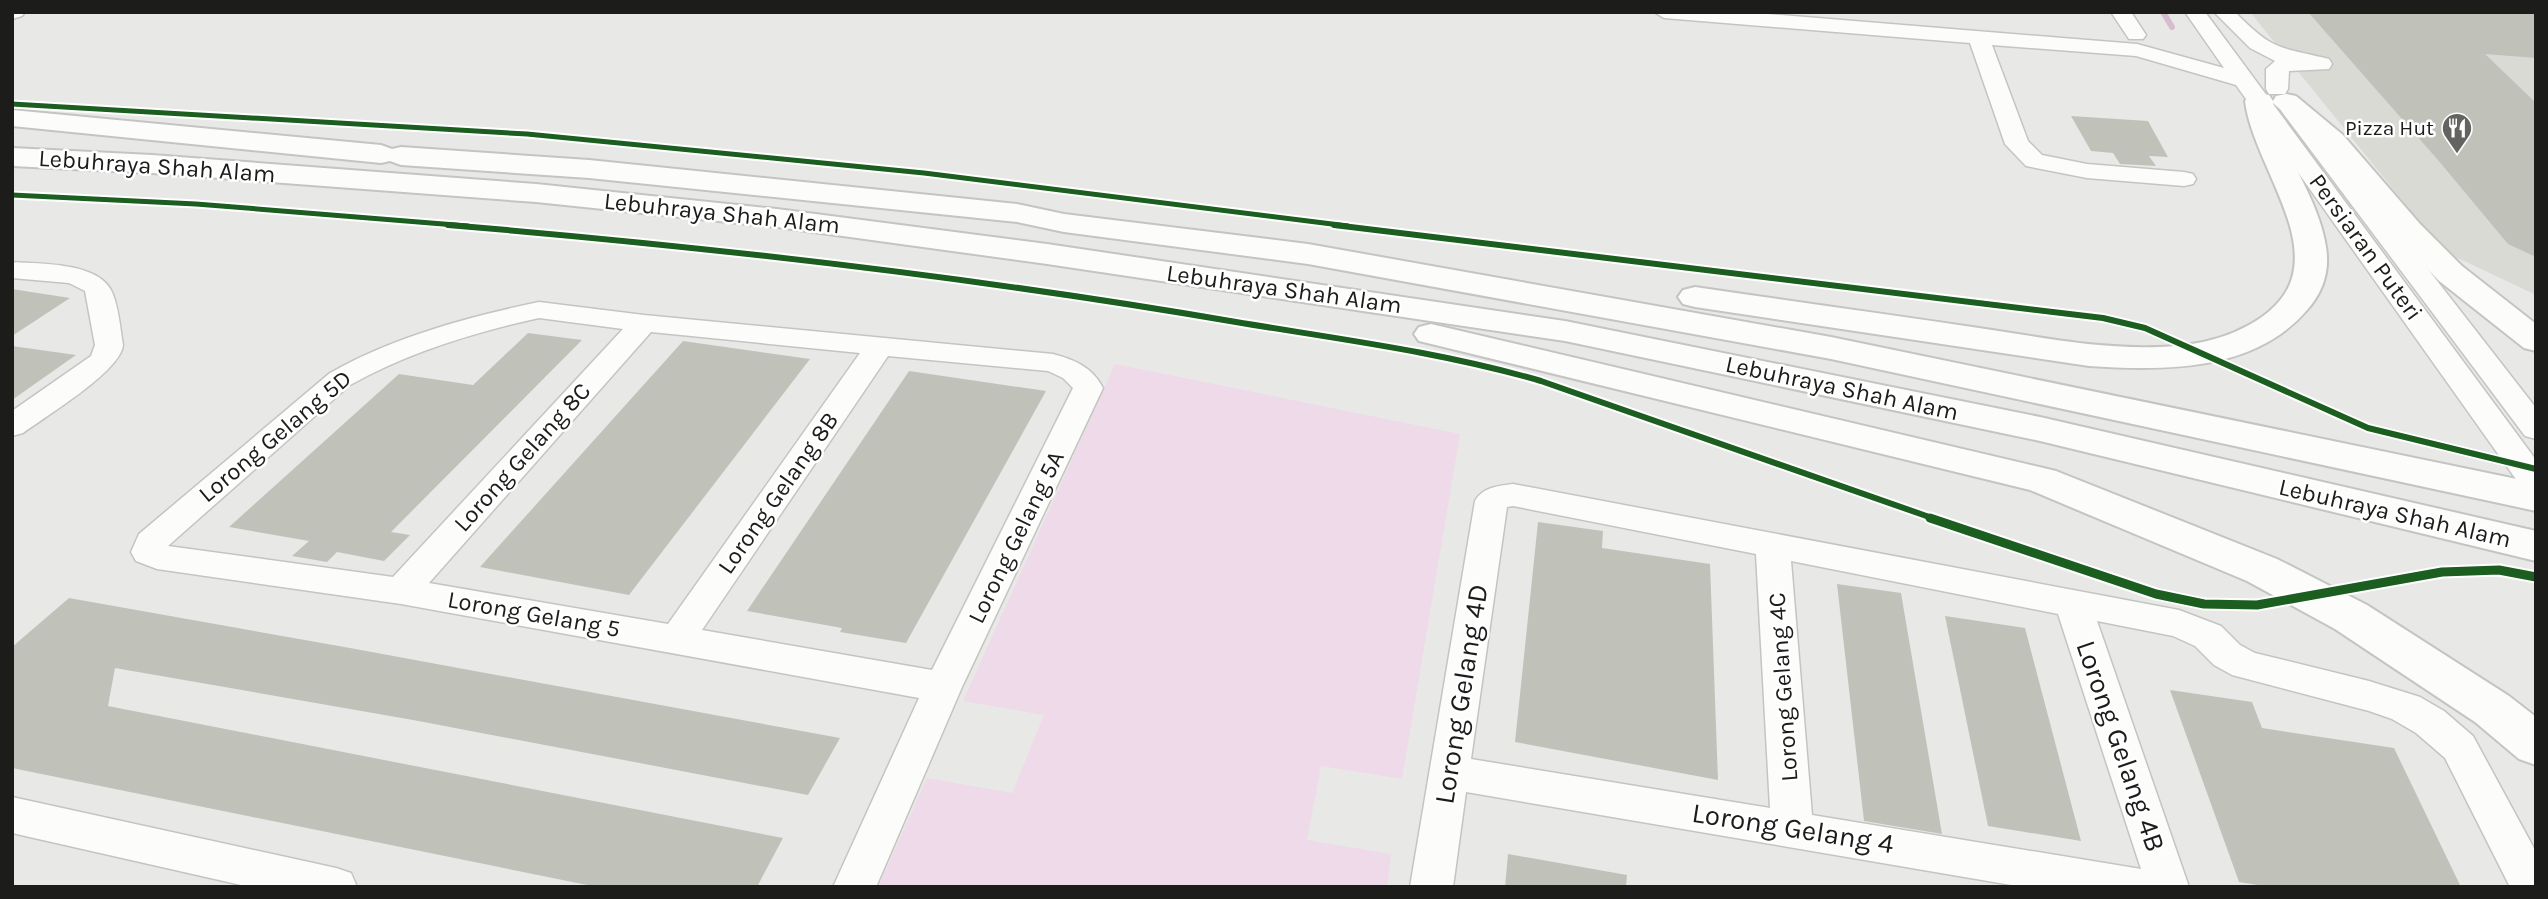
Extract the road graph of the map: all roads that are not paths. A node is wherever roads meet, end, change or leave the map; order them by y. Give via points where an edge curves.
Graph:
1 (1664, 12) edge
2 (1855, 12) edge
3 (2121, 12) edge
4 (2200, 24) edge
5 (1987, 33) junction
6 (2136, 43) junction
7 (2266, 93) junction
8 (12, 118) edge
9 (12, 134) edge
10 (381, 155) junction
11 (12, 157) edge
12 (12, 178) edge
13 (2184, 179) dead end
14 (1017, 213) junction
15 (777, 218) junction
16 (1047, 254) junction
17 (12, 270) edge
18 (644, 323) junction
19 (2536, 341) edge
20 (879, 347) junction
21 (2530, 421) edge
22 (12, 426) edge
23 (2536, 484) edge
24 (2536, 497) edge
25 (159, 533) joint
26 (2536, 546) edge
27 (1773, 547) junction
28 (401, 591) junction
29 (2073, 604) junction
30 (677, 639) junction
31 (943, 687) junction
32 (2536, 745) edge
33 (1448, 772) junction
34 (12, 815) edge
35 (1792, 827) junction
36 (286, 882) edge
37 (336, 887) edge
38 (854, 887) edge
39 (1431, 887) edge
40 (2137, 887) edge
41 (2168, 887) edge
42 (2532, 887) edge

1 - 5 street
2 - 5 street
3 - 6 street
4 - 6 street
4 - 7 street, Persiaran Puteri
4 - 7 street, Persiaran Puteri
4 - 7 street via 2268,53 2321,64 2284,65 2277,69
5 - 6 street
5 - 13 street via 2017,144 2034,161 2087,171
6 - 7 street
7 - 14 highway via 2261,124 2302,214 2312,256 2310,281 2287,314 2263,331 2230,348 2184,356 2089,355 1172,220
7 - 19 highway via 2333,141 2450,273
7 - 21 street, Persiaran Puteri
7 - 23 street, Persiaran Puteri
8 - 10 highway
9 - 10 highway, Lebuhraya Shah Alam
10 - 14 highway, Lebuhraya Shah Alam via 589,169
11 - 15 highway, Lebuhraya Shah Alam via 536,193
12 - 15 highway
14 - 24 highway, Lebuhraya Shah Alam via 1308,254 1831,348
15 - 16 highway, Lebuhraya Shah Alam
16 - 26 highway, Lebuhraya Shah Alam via 1565,331 2040,429
16 - 32 highway via 1195,294 1435,335 2042,480 2262,570 2351,617 2492,709
17 - 22 street via 90,281 98,288 109,345 101,362
18 - 20 street, Lorong Gelang 5D
18 - 25 street, Lorong Gelang 5D via 539,310 493,320 372,361 340,379
18 - 28 street, Lorong Gelang 8C
20 - 30 street, Lorong Gelang 8B
20 - 31 street, Lorong Gelang 5A via 1053,363 1074,371 1088,388
25 - 28 street, Lorong Gelang 5 via 148,552 157,557
27 - 29 street
27 - 33 street, Lorong Gelang 4D via 1531,497 1513,495 1492,501
27 - 35 street, Lorong Gelang 4C
28 - 30 street, Lorong Gelang 5
29 - 41 street, Lorong Gelang 4B
29 - 42 street via 2179,624 2208,636 2245,665 2369,696 2430,722 2459,747
30 - 31 street, Lorong Gelang 5
31 - 38 street, Lorong Gelang 5A
33 - 35 street, Lorong Gelang 4
33 - 39 street, Lorong Gelang 4D
34 - 36 street
35 - 40 street, Lorong Gelang 4
36 - 37 street

